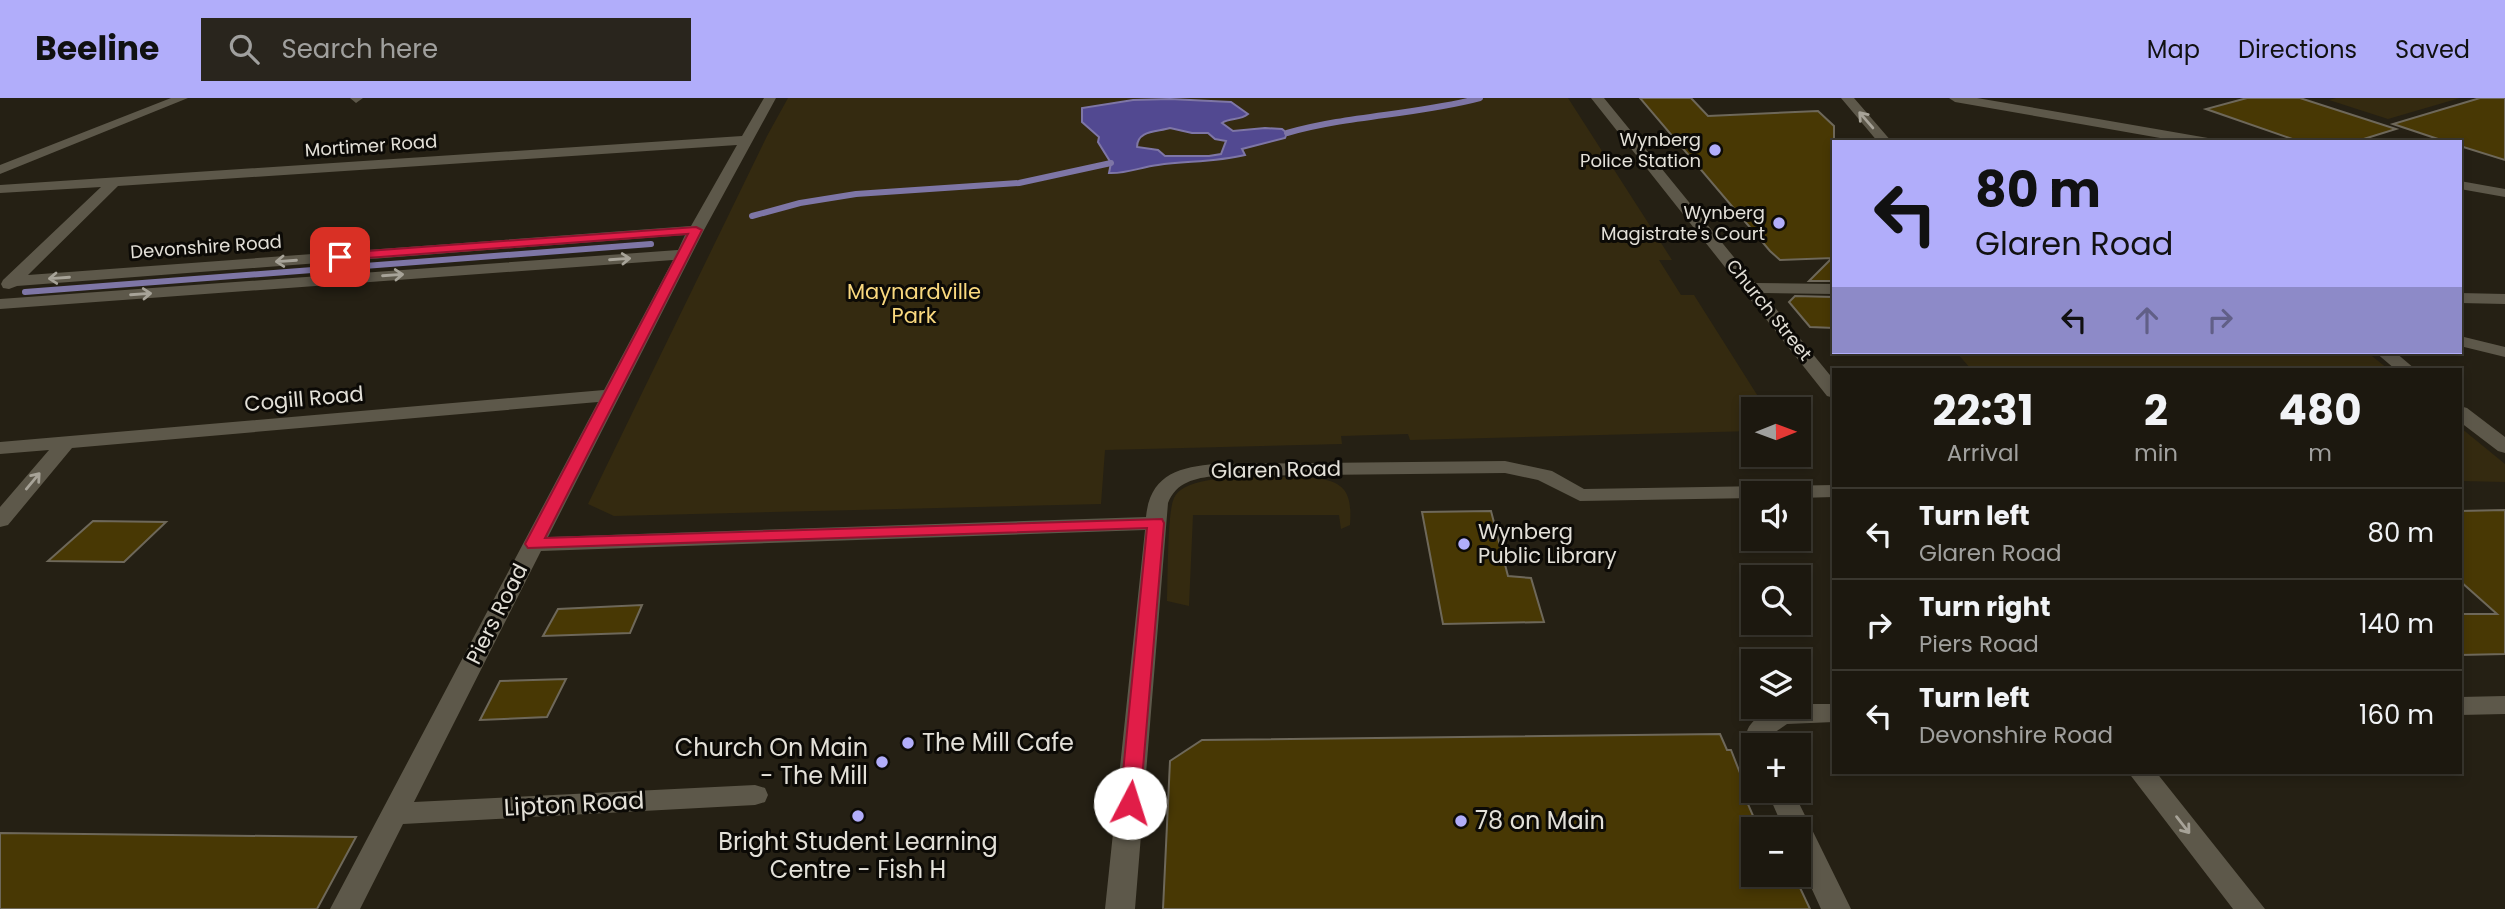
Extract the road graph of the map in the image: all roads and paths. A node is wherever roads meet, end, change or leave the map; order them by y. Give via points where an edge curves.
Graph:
1 (182, 98) edge
2 (769, 98) edge
3 (1597, 98) edge
4 (1847, 98) edge
5 (1955, 98) edge
6 (2097, 123) junction
7 (746, 140) junction
8 (1883, 140) edge
9 (2119, 140) edge
10 (2196, 140) edge
11 (0, 170) edge
12 (113, 183) junction
13 (2462, 185) edge
14 (0, 189) edge
15 (2505, 193) edge
16 (696, 230) junction
17 (684, 254) junction
18 (6, 287) edge
19 (1752, 288) junction
20 (1832, 289) edge
21 (2462, 298) edge
22 (2505, 299) edge
23 (0, 304) edge
24 (2462, 341) edge
25 (2505, 352) edge
26 (2387, 354) edge
27 (2405, 368) edge
28 (1832, 389) edge
29 (612, 395) junction
30 (2462, 414) edge
31 (65, 443) junction
32 (2505, 447) edge
33 (0, 448) edge
34 (1832, 491) edge
35 (0, 520) edge
36 (1156, 523) junction
37 (533, 544) junction
38 (2505, 705) edge
39 (2462, 706) edge
40 (1832, 713) edge
41 (1762, 733) edge
42 (2143, 774) edge
43 (755, 795) dead end
44 (393, 814) junction
45 (1811, 856) edge
46 (345, 909) edge
47 (1120, 909) edge
48 (1836, 909) edge
49 (2250, 909) edge

1 - 11 street
2 - 7 street, Piers Road
3 - 19 street, Church Street
8 -> 4 street
5 - 6 street
6 - 9 street
6 - 10 street
7 - 12 street, Mortimer Road
7 - 16 street, Piers Road
12 - 14 street, Mortimer Road
12 - 18 street
13 - 15 street
16 - 17 street, Piers Road
16 -> 18 street, Devonshire Road
23 -> 17 street
17 - 29 street, Piers Road
19 - 20 street
19 - 28 street, Church Street
21 - 22 street
24 - 25 street
26 - 27 street
29 - 31 street, Cogill Road
29 - 37 street, Piers Road
30 - 32 street
31 - 33 street, Cogill Road
35 -> 31 street
34 - 36 street, Glaren Road via 1580,495 1559,480 1514,468 1216,470 1190,473 1170,483 1160,496
36 - 37 street
36 - 47 street
37 - 44 street, Piers Road
38 - 39 street
40 - 41 street via 1776,717
42 -> 49 street
43 - 44 street, Lipton Road
44 - 46 street, Piers Road
45 - 48 street

